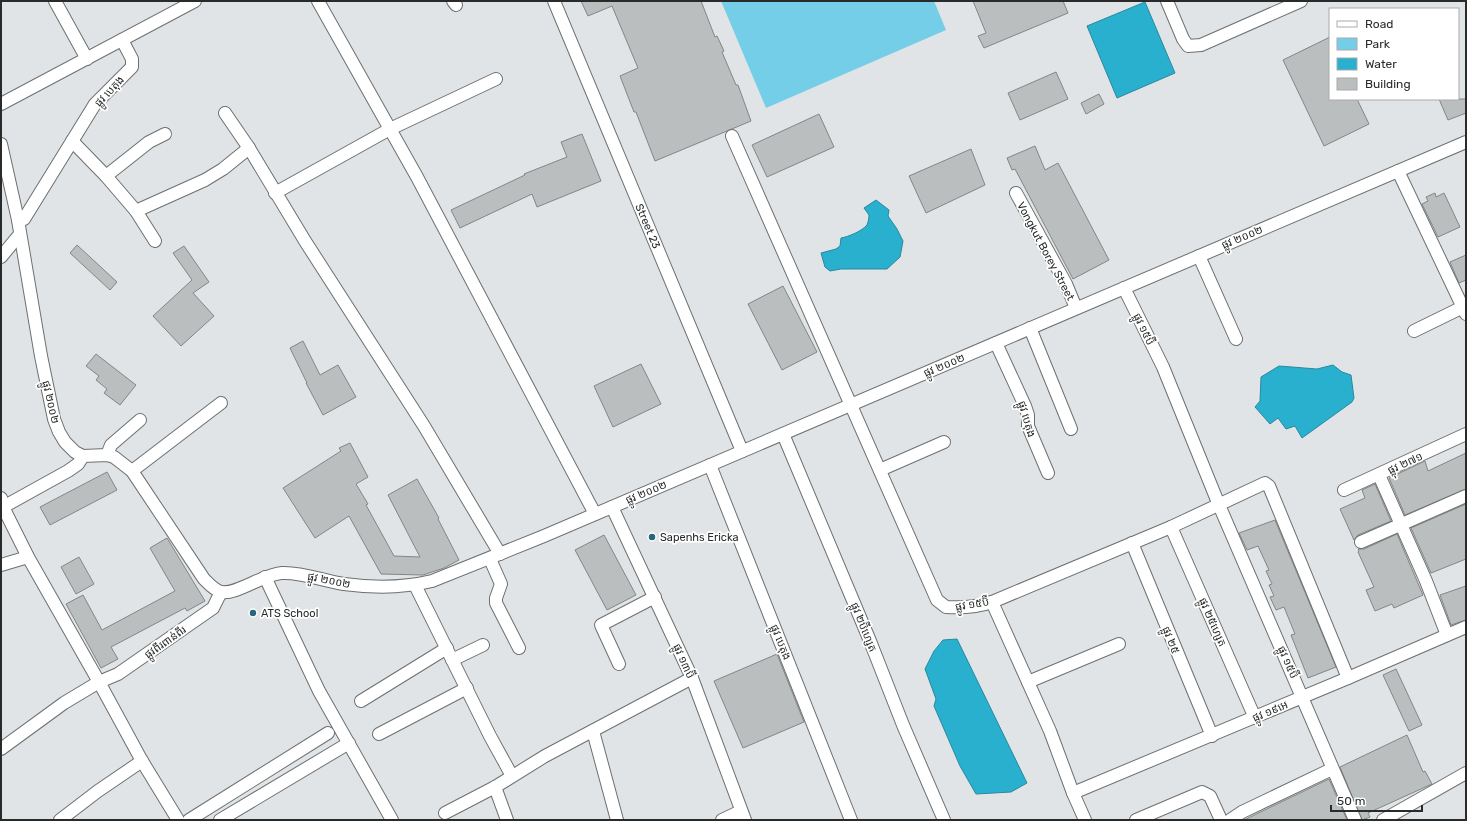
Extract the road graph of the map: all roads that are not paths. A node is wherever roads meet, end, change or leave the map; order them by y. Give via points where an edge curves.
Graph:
1 (55, 1) edge
2 (195, 1) edge
3 (318, 1) edge
4 (554, 1) edge
5 (1167, 1) edge
6 (1301, 1) edge
7 (122, 40) junction
8 (87, 59) junction
9 (496, 79) dead end
10 (1, 104) edge
11 (225, 113) dead end
12 (390, 129) junction
13 (165, 134) dead end
14 (732, 136) dead end
15 (72, 141) junction
16 (1466, 142) edge
17 (1, 144) edge
18 (249, 148) junction
19 (1398, 171) junction
20 (106, 176) junction
21 (275, 193) junction
22 (1016, 193) dead end
23 (136, 211) junction
24 (18, 220) junction
25 (20, 234) junction
26 (156, 241) dead end
27 (1199, 256) junction
28 (1, 257) edge
29 (1124, 288) junction
30 (1076, 308) junction
31 (1464, 311) edge
32 (1030, 328) junction
33 (1414, 331) dead end
34 (1236, 339) dead end
35 (996, 342) junction
36 (221, 403) dead end
37 (851, 405) junction
38 (140, 420) dead end
39 (1071, 429) dead end
40 (783, 434) junction
41 (1466, 434) edge
42 (944, 442) dead end
43 (742, 451) junction
44 (107, 455) junction
45 (83, 456) junction
46 (710, 465) junction
47 (880, 470) junction
48 (132, 471) junction
49 (1048, 473) dead end
50 (1379, 475) junction
51 (1344, 490) dead end
52 (1466, 496) edge
53 (2, 502) edge
54 (1219, 504) junction
55 (612, 507) junction
56 (595, 514) junction
57 (1400, 524) junction
58 (1171, 526) junction
59 (1361, 542) dead end
60 (1132, 543) junction
61 (28, 557) junction
62 (495, 557) junction
63 (1, 565) edge
64 (265, 577) junction
65 (415, 585) junction
66 (221, 592) junction
67 (655, 597) junction
68 (992, 602) junction
69 (1466, 627) edge
70 (1447, 634) junction
71 (1119, 644) dead end
72 (483, 645) dead end
73 (447, 648) junction
74 (519, 648) dead end
75 (452, 660) junction
76 (619, 664) dead end
77 (692, 678) junction
78 (1348, 678) junction
79 (99, 682) junction
80 (1028, 682) junction
81 (467, 688) junction
82 (1303, 698) junction
83 (362, 701) dead end
84 (1255, 718) junction
85 (592, 732) junction
86 (328, 733) dead end
87 (379, 734) dead end
88 (1212, 736) junction
89 (349, 743) junction
90 (1, 749) edge
91 (142, 761) junction
92 (1332, 769) junction
93 (1466, 773) edge
94 (512, 776) junction
95 (495, 787) junction
96 (1073, 793) junction
97 (445, 813) dead end
98 (743, 815) edge
99 (60, 820) edge
100 (178, 820) edge
101 (189, 820) edge
102 (220, 820) edge
103 (392, 820) edge
104 (507, 820) edge
105 (617, 820) edge
106 (722, 820) edge
107 (851, 820) edge
108 (944, 820) edge
109 (1085, 820) edge
110 (1136, 820) edge
111 (1221, 820) edge
112 (1230, 820) edge
113 (1355, 820) edge
114 (1383, 820) edge

1 - 8 street
2 - 7 street
3 - 12 street
4 - 43 street, Street 23
5 - 6 street via 1182,39 1188,46 1201,45
7 - 8 street
7 - 15 street, ផ្លូវ បេតុង via 132,59 132,67 95,104
8 - 10 street
9 - 12 street
11 - 18 street
12 - 21 street
12 - 56 street
13 - 20 street via 148,142
14 - 37 street
15 - 20 street
15 - 24 street via 24,219
16 - 19 street, ផ្លូវ ២០០២
17 - 24 street, ផ្លូវ ២០០២
18 - 21 street
18 - 23 street via 205,180
19 - 27 street, ផ្លូវ ២០០២
19 - 31 street
20 - 23 street
21 - 62 street via 421,421
22 - 30 street, Vongkut Borey Street via 1066,284
23 - 26 street
24 - 25 street, ផ្លូវ ២០០២
25 - 28 street
25 - 45 street, ផ្លូវ ២០០២ via 54,419 65,442
27 - 29 street, ផ្លូវ ២០០២
27 - 34 street
29 - 30 street, ផ្លូវ ២០០២
29 - 54 street, ផ្លូវ ១៥ប៊ី via 1163,367
30 - 32 street, ផ្លូវ ២០០២
31 - 33 street
32 - 35 street, ផ្លូវ ២០០២
32 - 39 street
35 - 37 street, ផ្លូវ ២០០២
35 - 49 street, ផ្លូវ បេតុង via 1025,406 1028,426
36 - 48 street
37 - 40 street, ផ្លូវ ២០០២
37 - 47 street
38 - 44 street via 111,444
40 - 43 street, ផ្លូវ ២០០២
40 - 108 street, ផ្លូវ ២ប៊ីហ្សេត
41 - 50 street, ផ្លុវ ២៧១
42 - 47 street
43 - 46 street, ផ្លូវ ២០០២
44 - 45 street
44 - 48 street via 114,457
45 - 53 street via 78,464 68,471
46 - 55 street, ផ្លូវ ២០០២
46 - 107 street, ផ្លូវ បេតុង
47 - 68 street, ផ្លូវ ១៥ប៊ី via 937,600 946,607 960,608
48 - 66 street via 204,580
50 - 51 street, ផ្លុវ ២៧១
50 - 57 street
52 - 57 street
53 - 61 street
54 - 58 street, ផ្លូវ ១៥ប៊ី
54 - 78 street, ផ្លូវ ១៥ប៊ី via 1265,483 1269,486
54 - 82 street, ផ្លូវ ១៥ប៊ី
55 - 56 street, ផ្លូវ ២០០២
55 - 67 street, ផ្លូវ ១៣ប៊ី
56 - 62 street, ផ្លូវ ២០០២
57 - 59 street
57 - 70 street
58 - 60 street, ផ្លូវ ១៥ប៊ី
58 - 84 street, ផ្លូវ ២៥ហ្សេត
60 - 68 street, ផ្លូវ ១៥ប៊ី
60 - 88 street, ផ្លូវ ២៥
61 - 63 street
61 - 79 street
62 - 65 street, ផ្លូវ ២០០២
62 - 74 street via 501,584 496,603
64 - 65 street, ផ្លូវ ២០០២ via 294,573 344,584 387,587
64 - 66 street, ផ្លូវ ២០០២ via 234,590
64 - 89 street via 319,691
65 - 73 street
66 - 79 street, ផ្លូវពីរពាន់ពីរ via 213,608 118,674
67 - 76 street via 601,624
67 - 77 street, ផ្លូវ ១៣ប៊ី
68 - 80 street
69 - 70 street, ផ្លូវ ១៩អេ
70 - 78 street, ផ្លូវ ១៩អេ
71 - 80 street
72 - 75 street
73 - 75 street
73 - 83 street
75 - 81 street
77 - 85 street
77 - 98 street, ផ្លូវ ១៣ប៊ី
78 - 82 street, ផ្លូវ ១៩អេ
79 - 90 street, ផ្លូវពីរពាន់ពីរ via 64,703
79 - 91 street
80 - 96 street
81 - 87 street
81 - 94 street
82 - 84 street, ផ្លូវ ១៩អេ
82 - 92 street, ផ្លូវ ១៥ប៊ី
84 - 88 street, ផ្លូវ ១៩អេ
85 - 94 street
85 - 105 street
86 - 101 street
88 - 96 street, ផ្លូវ ១៩អេ
89 - 102 street
89 - 103 street
91 - 99 street
91 - 100 street
92 - 112 street
92 - 113 street, ផ្លូវ ១៥ប៊ី
93 - 114 street
94 - 95 street
95 - 97 street
95 - 104 street
96 - 109 street
98 - 106 street
110 - 111 street via 1202,792 1210,796

